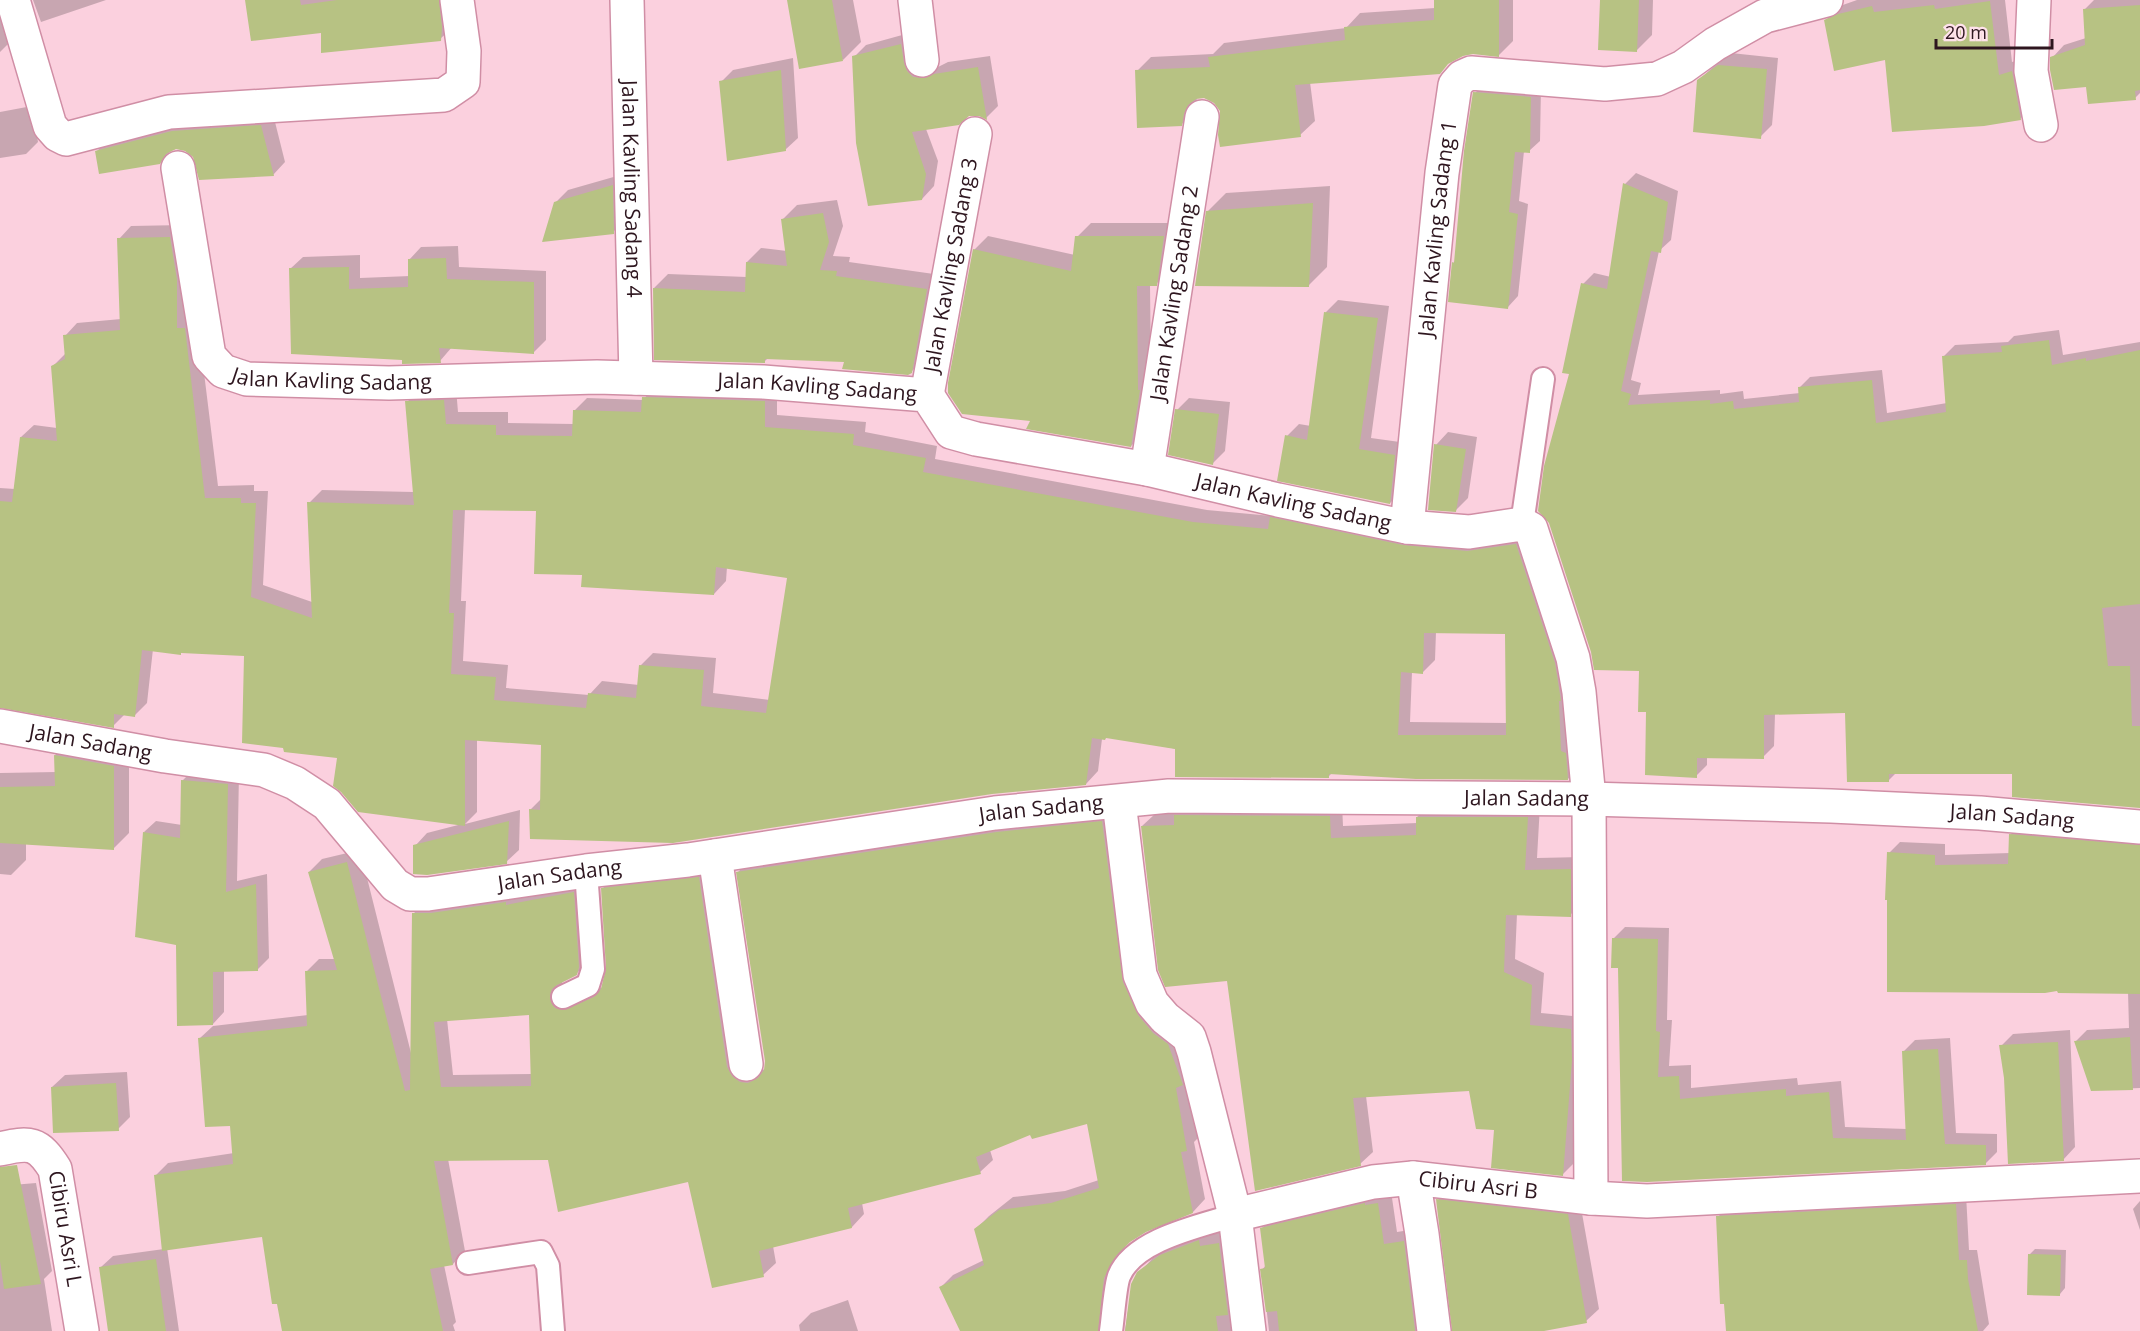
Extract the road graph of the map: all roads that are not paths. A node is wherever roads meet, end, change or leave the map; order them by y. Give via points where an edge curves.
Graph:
1 (14, 0) edge
2 (457, 0) edge
3 (627, 0) edge
4 (915, 0) edge
5 (1826, 0) edge
6 (2034, 0) edge
7 (922, 60) dead end
8 (1202, 117) dead end
9 (2041, 125) dead end
10 (975, 134) dead end
11 (178, 168) dead end
12 (636, 378) junction
13 (1543, 379) dead end
14 (927, 395) junction
15 (1147, 469) junction
16 (1522, 524) junction
17 (1407, 527) junction
18 (0, 726) edge
19 (1589, 799) junction
20 (1119, 802) junction
21 (2140, 827) edge
22 (715, 856) junction
23 (586, 871) junction
24 (563, 997) dead end
25 (746, 1064) dead end
26 (11, 1147) edge
27 (2140, 1176) edge
28 (1413, 1178) junction
29 (1591, 1198) junction
30 (1235, 1215) junction
31 (468, 1263) dead end
32 (82, 1331) edge
33 (553, 1331) edge
34 (1112, 1331) edge
35 (1249, 1331) edge
36 (1434, 1331) edge

1 - 2 street via 50,126 66,139 169,112 444,94 463,82 464,51
3 - 12 street, Jalan Kavling Sadang 4
4 - 7 street
5 - 17 street, Jalan Kavling Sadang 1 via 1766,16 1715,44 1683,68 1657,79 1605,84 1466,73 1455,85 1442,173
6 - 9 street via 2031,71
8 - 15 street, Jalan Kavling Sadang 2
10 - 14 street, Jalan Kavling Sadang 3
11 - 12 street, Jalan Kavling Sadang via 209,356 223,371 247,380 377,383
12 - 14 street, Jalan Kavling Sadang via 763,382
13 - 16 lane
14 - 15 street, Jalan Kavling Sadang via 951,432 976,440
15 - 17 street, Jalan Kavling Sadang
16 - 17 street, Jalan Kavling Sadang via 1469,532
16 - 19 street via 1531,529 1573,658 1580,692
18 - 23 street, Jalan Sadang via 264,770 279,776 327,804 395,885 410,894
19 - 20 street, Jalan Sadang via 1169,796
19 - 21 street, Jalan Sadang via 1980,813
19 - 29 street
20 - 22 street, Jalan Sadang via 994,813
20 - 30 street via 1140,975 1152,1003 1190,1037
22 - 23 street, Jalan Sadang
22 - 25 street
23 - 24 lane via 593,969 588,985
26 - 32 street, Cibiru Asri L via 40,1149 55,1169
27 - 29 street, Cibiru Asri B via 1647,1201
28 - 29 street, Cibiru Asri B
28 - 30 street via 1373,1182
28 - 36 street, Cibiru Asri B
30 - 34 lane via 1158,1239 1133,1257 1119,1276
30 - 35 street
31 - 33 lane via 541,1252 548,1266

